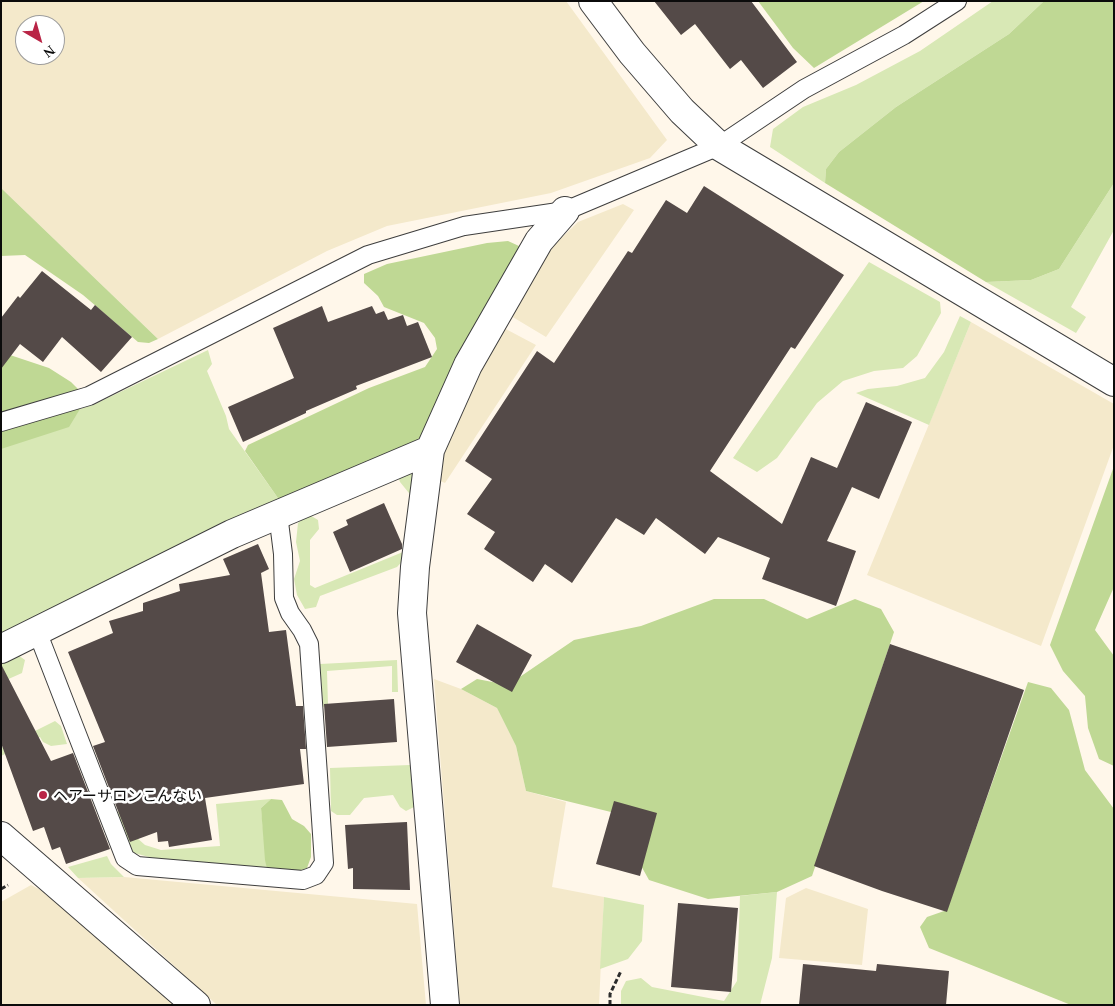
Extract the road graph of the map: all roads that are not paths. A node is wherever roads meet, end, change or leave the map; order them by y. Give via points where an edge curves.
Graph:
1 (593, 1) edge
2 (958, 1) edge
3 (719, 146) junction
4 (565, 211) junction
5 (1114, 382) edge
6 (1, 422) edge
7 (430, 450) junction
8 (278, 514) junction
9 (37, 631) junction
10 (1, 649) edge
11 (1, 836) edge
12 (196, 1005) edge
13 (445, 1005) edge

1 - 3 street via 632,53
2 - 3 lane via 904,35 804,89
3 - 4 lane
3 - 5 street
4 - 6 lane via 464,226 368,255 88,396
4 - 7 street via 539,241 468,365
7 - 8 street
7 - 13 street via 412,614
8 - 9 street
8 - 9 lane via 284,598 309,644 324,864 316,876 303,880 137,866 125,858
9 - 10 street
11 - 12 street

